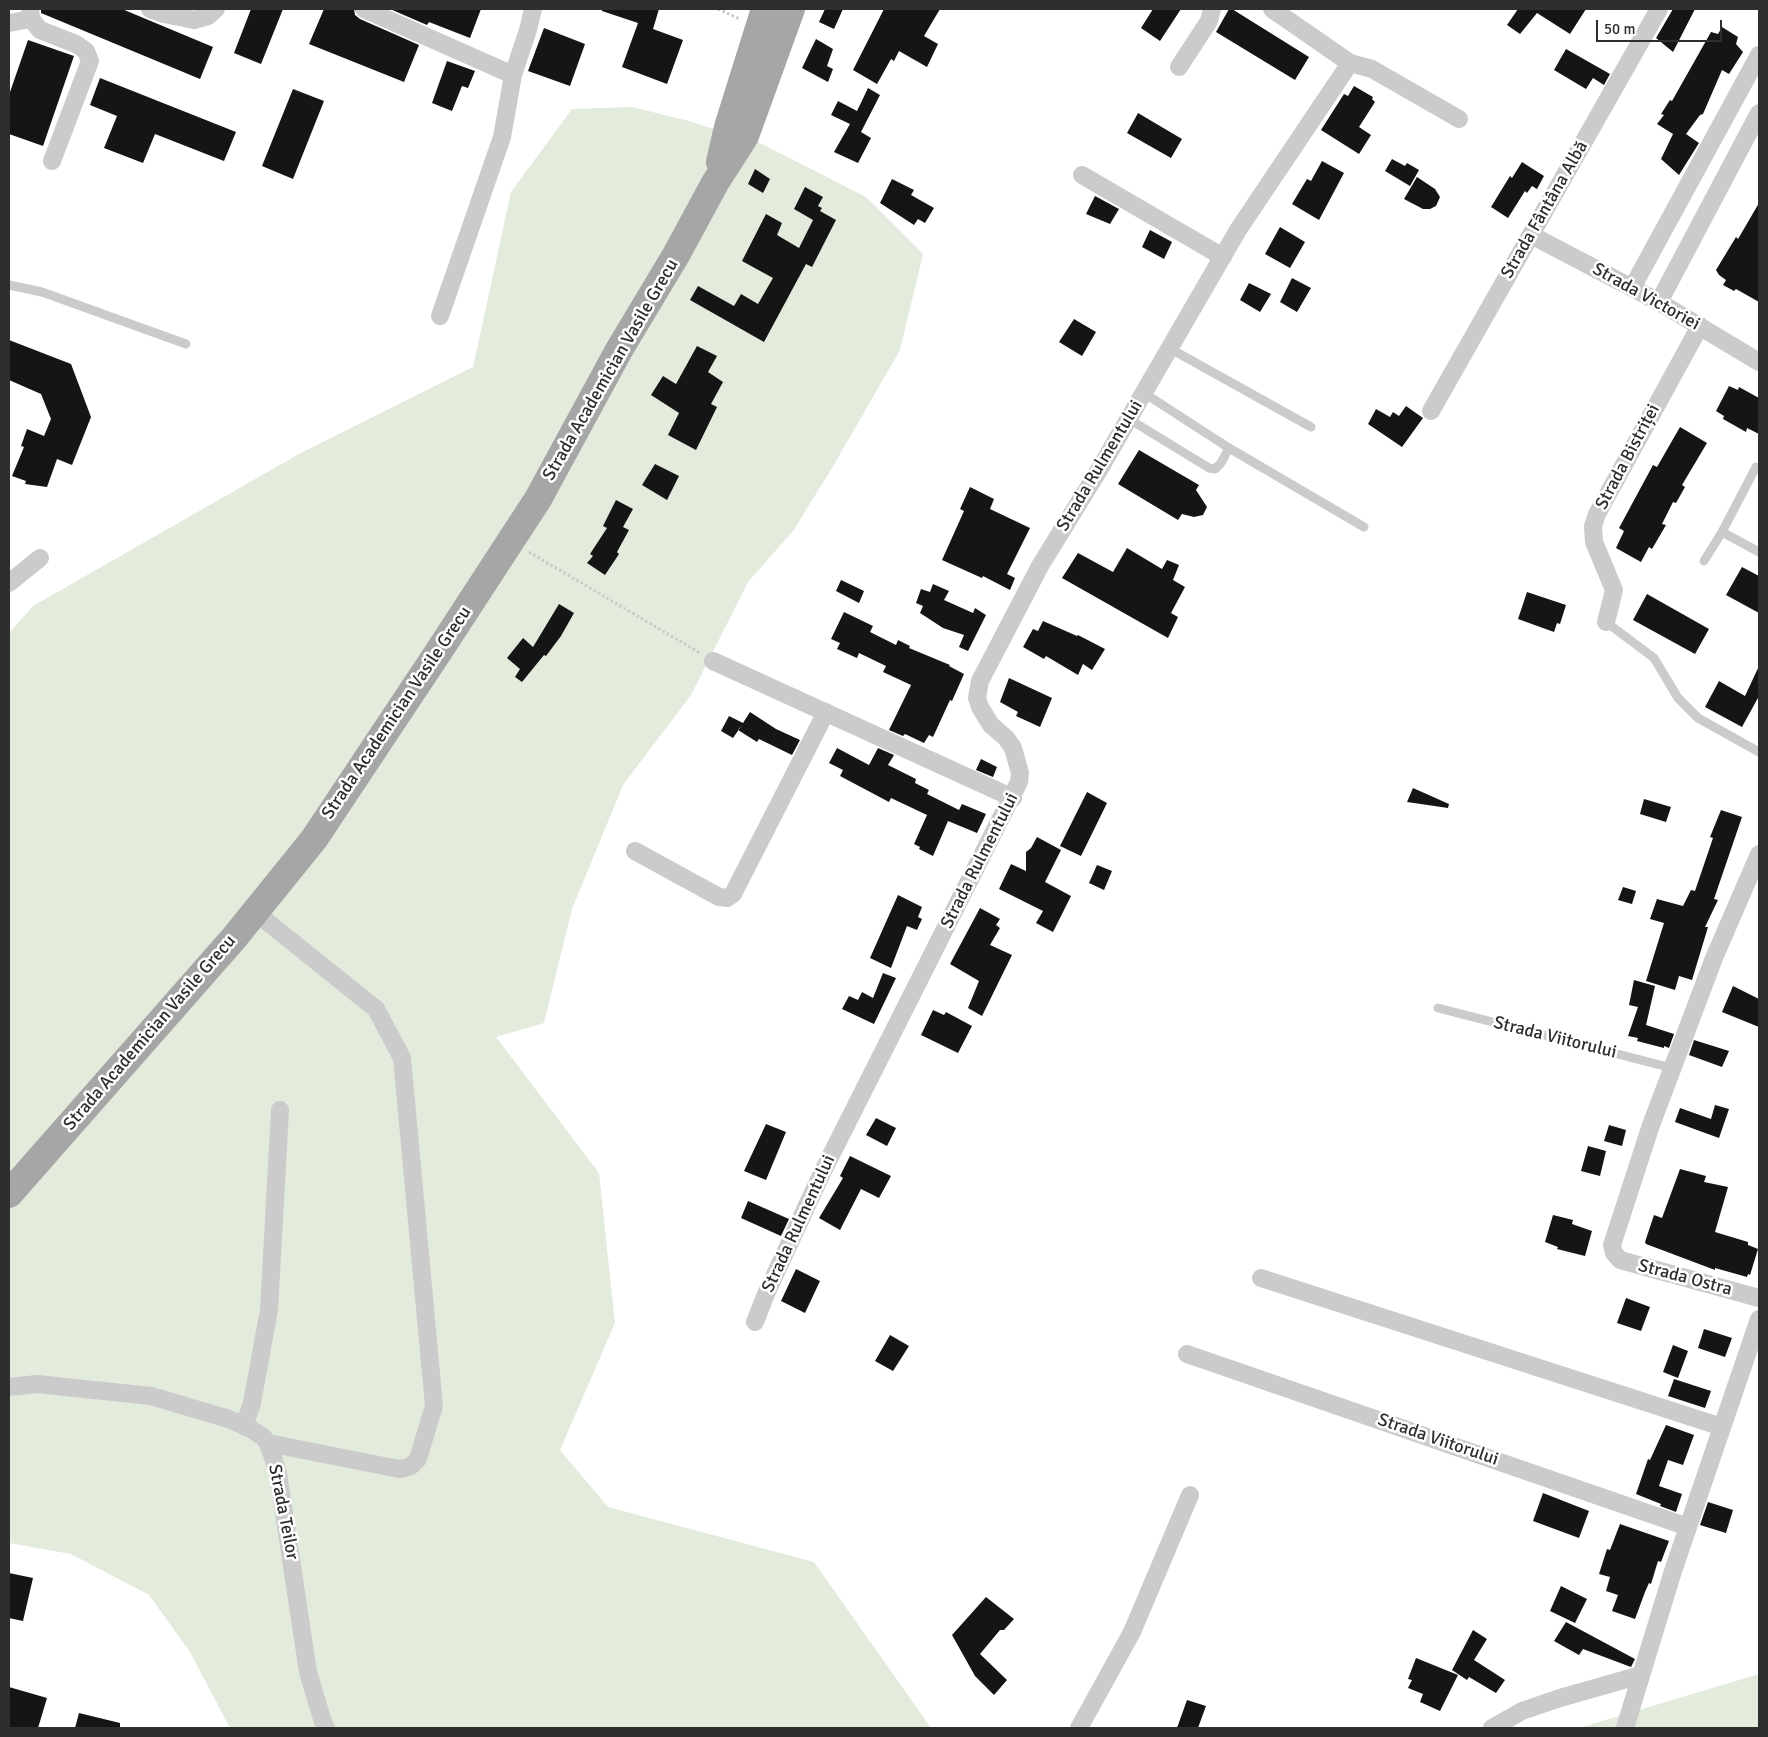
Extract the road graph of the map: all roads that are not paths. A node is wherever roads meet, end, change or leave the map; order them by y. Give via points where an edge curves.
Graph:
1 (150, 9) edge
2 (216, 9) edge
3 (364, 9) edge
4 (533, 9) edge
5 (766, 9) edge
6 (791, 9) edge
7 (1212, 9) edge
8 (1272, 9) edge
9 (1659, 9) edge
10 (30, 14) edge
11 (9, 24) edge
12 (1759, 56) edge
13 (1350, 63) junction
14 (1180, 67) dead end
15 (513, 75) junction
16 (1759, 113) edge
17 (1459, 119) dead end
18 (52, 161) dead end
19 (1082, 175) dead end
20 (715, 183) junction
21 (1531, 235) junction
22 (1223, 257) junction
23 (9, 285) edge
24 (1632, 288) junction
25 (1659, 302) junction
26 (440, 316) dead end
27 (1700, 326) junction
28 (186, 344) dead end
29 (1169, 348) junction
30 (1759, 362) edge
31 (1144, 393) junction
32 (1431, 411) dead end
33 (1129, 419) junction
34 (1311, 427) dead end
35 (1229, 448) junction
36 (1756, 467) dead end
37 (1364, 527) dead end
38 (1722, 532) junction
39 (1759, 552) edge
40 (40, 558) dead end
41 (1704, 561) dead end
42 (9, 584) edge
43 (1606, 622) joint
44 (713, 661) road end
45 (826, 712) junction
46 (1759, 752) edge
47 (1013, 798) junction
48 (635, 851) dead end
49 (1759, 854) edge
50 (255, 912) junction
51 (1438, 1008) dead end
52 (1672, 1068) junction
53 (280, 1110) dead end
54 (9, 1194) edge
55 (1261, 1278) dead end
56 (1759, 1298) edge
57 (1759, 1319) edge
58 (755, 1322) dead end
59 (1187, 1354) dead end
60 (9, 1388) edge
61 (244, 1426) junction
62 (1722, 1427) junction
63 (268, 1443) junction
64 (1190, 1495) dead end
65 (1688, 1526) junction
66 (1640, 1675) junction
67 (326, 1728) edge
68 (1078, 1728) edge
69 (1492, 1728) edge
70 (1625, 1728) edge

1 - 2 street via 194,20 208,16
3 - 15 street
4 - 15 street
5 - 20 main road, Strada Academician Vasile Grecu via 728,127
6 - 20 main road, Strada Academician Vasile Grecu via 745,136
7 - 14 street via 1209,20
8 - 13 street
9 - 21 street, Strada Fântâna Albă
10 - 11 street
10 - 18 street via 40,30 76,44 86,51 90,61
12 - 24 street
13 - 17 street via 1372,69
13 - 22 street, Strada Rulmentului
15 - 26 street via 502,137
16 - 25 street
19 - 22 street
20 - 50 main road, Strada Academician Vasile Grecu via 538,499 314,839
21 - 24 street, Strada Victoriei
21 - 32 street, Strada Fântâna Albă
22 - 29 street, Strada Rulmentului
23 - 28 lane via 42,292
24 - 25 street, Strada Victoriei
25 - 27 street, Strada Victoriei
27 - 30 street, Strada Victoriei
27 - 43 street, Strada Bistriței via 1596,514 1594,542 1614,590
29 - 31 street, Strada Rulmentului
29 - 34 lane
31 - 33 street, Strada Rulmentului
31 - 35 lane
33 - 35 lane via 1208,468 1215,469
33 - 47 street, Strada Rulmentului via 1040,566 980,680 980,707 991,725 1006,738 1017,761 1020,773
35 - 37 lane
36 - 38 lane
38 - 39 lane
38 - 41 lane
40 - 42 street
43 - 46 lane via 1654,658 1678,698 1698,718
44 - 45 street
45 - 47 street
45 - 48 street via 733,894 727,898 719,896
47 - 58 street, Strada Rulmentului via 822,1173
49 - 52 street via 1714,958
50 - 54 main road, Strada Academician Vasile Grecu
50 - 63 street via 376,1009 402,1058 434,1406 418,1459 405,1468
51 - 52 lane, Strada Viitorului
52 - 56 street, Strada Ostra via 1612,1245 1614,1253 1620,1260
53 - 61 street via 269,1310 252,1403
55 - 62 street
57 - 62 street
59 - 65 street, Strada Viitorului
60 - 61 street, Strada Teilor via 37,1384 151,1396
61 - 63 street, Strada Teilor via 257,1432
62 - 65 street
63 - 67 street, Strada Teilor via 283,1501 308,1672
64 - 68 street via 1132,1632
65 - 66 street
66 - 69 street via 1522,1711
66 - 70 street

